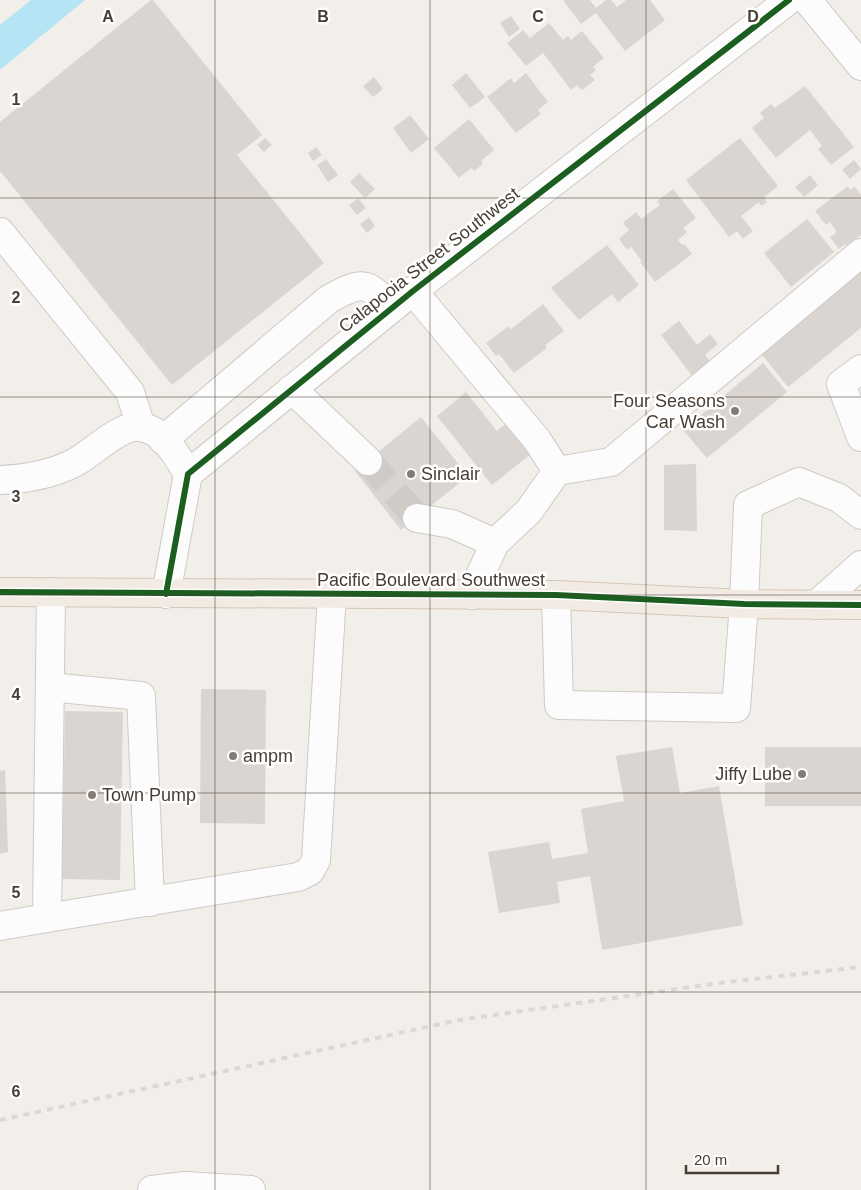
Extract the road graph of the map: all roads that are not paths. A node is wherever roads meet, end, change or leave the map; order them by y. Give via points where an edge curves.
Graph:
1 (789, 0) edge
2 (807, 0) edge
3 (861, 66) edge
4 (0, 232) edge
5 (861, 253) edge
6 (413, 291) junction
7 (390, 309) junction
8 (861, 369) edge
9 (292, 389) junction
10 (152, 433) junction
11 (861, 437) edge
12 (368, 461) tunnel mouth
13 (557, 471) junction
14 (188, 474) junction
15 (0, 480) edge
16 (861, 515) edge
17 (416, 518) tunnel mouth
18 (495, 543) junction
19 (861, 564) edge
20 (0, 592) edge
21 (51, 592) junction
22 (166, 594) junction
23 (332, 594) junction
24 (471, 595) junction
25 (556, 596) junction
26 (744, 604) junction
27 (816, 605) junction
28 (861, 605) edge
29 (50, 687) junction
30 (150, 902) junction
31 (47, 918) junction
32 (0, 926) edge
33 (152, 1190) edge
34 (251, 1190) edge

1 - 6 street, Calapooia Street Southwest
2 - 3 street
4 - 10 street via 130,392
5 - 13 street via 611,462
6 - 7 street, Calapooia Street Southwest
6 - 13 street via 537,440
7 - 9 street, Calapooia Street Southwest
7 - 10 street via 369,287 346,289
8 - 11 street via 840,384
9 - 12 street
9 - 14 street, Calapooia Street Southwest
10 - 14 street via 171,447
10 - 15 street via 129,428 73,464 40,477
13 - 18 street via 529,511
14 - 22 street
16 - 26 street via 839,498 800,482 748,505
17 - 18 street via 452,524
18 - 24 street
19 - 27 street
20 - 21 main road, Pacific Boulevard Southwest
21 - 22 main road, Pacific Boulevard Southwest
21 - 29 street
22 - 23 main road, Pacific Boulevard Southwest
23 - 24 main road, Pacific Boulevard Southwest
23 - 30 street via 316,860 310,871 298,878
24 - 25 main road, Pacific Boulevard Southwest
25 - 26 main road, Pacific Boulevard Southwest
25 - 26 street via 559,705 736,708
26 - 27 main road, Pacific Boulevard Southwest
27 - 28 main road, Pacific Boulevard Southwest
29 - 30 street via 142,696
29 - 31 street
30 - 31 street
31 - 32 street
33 - 34 street via 184,1186

